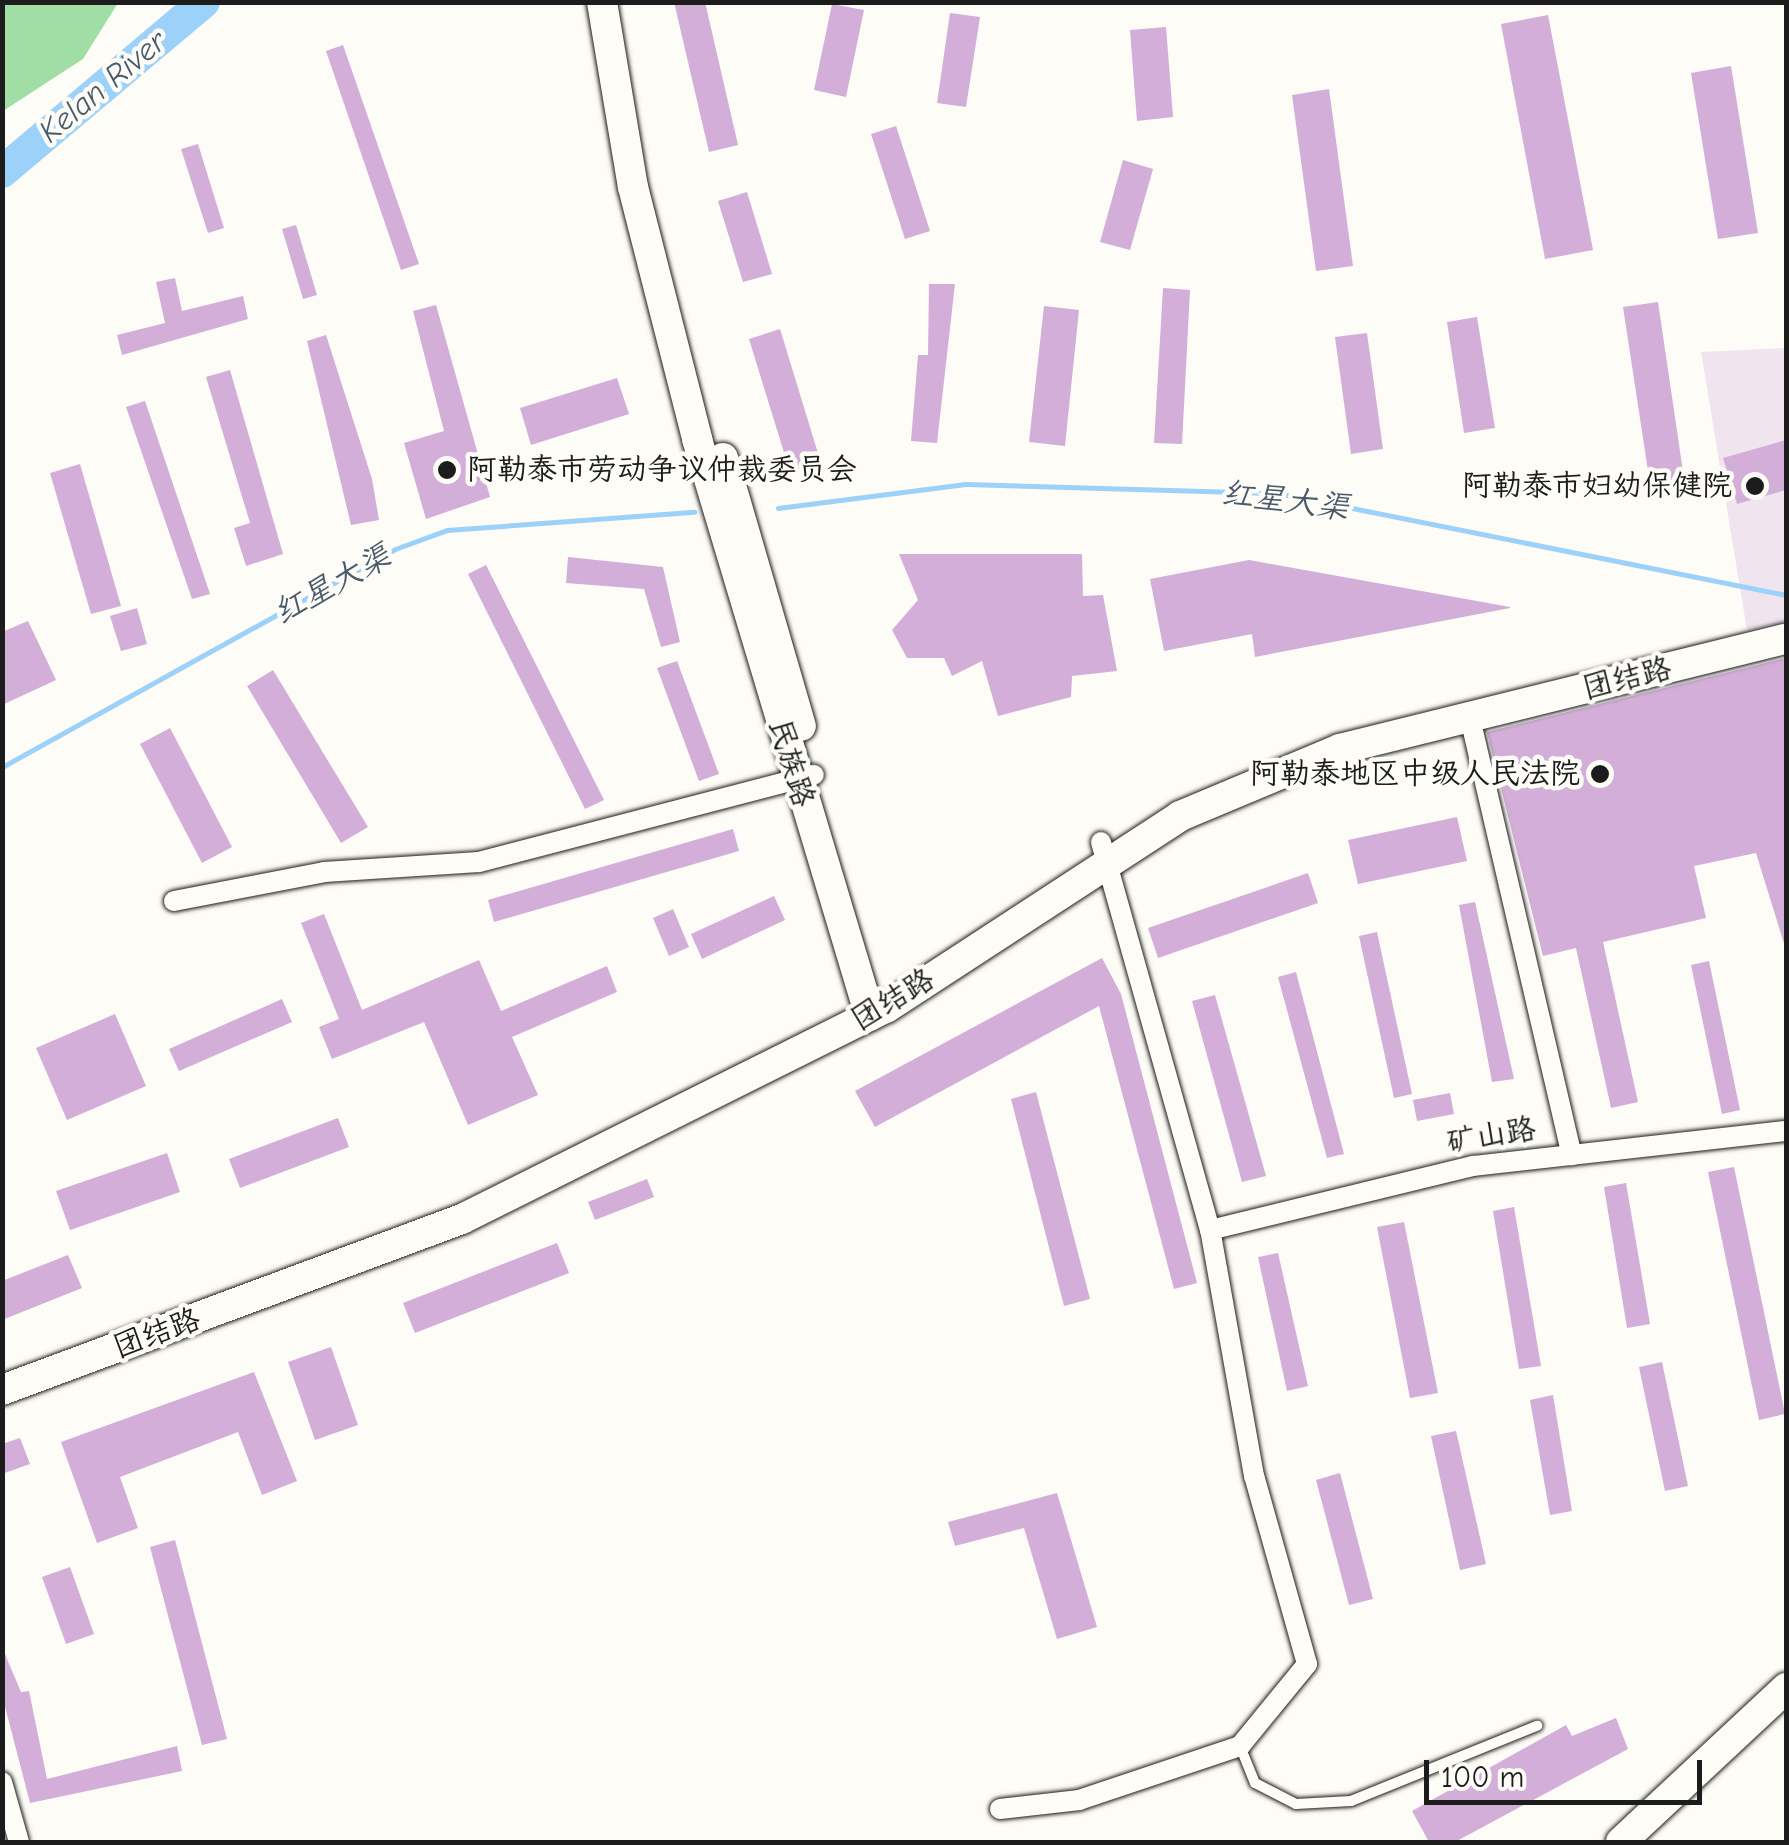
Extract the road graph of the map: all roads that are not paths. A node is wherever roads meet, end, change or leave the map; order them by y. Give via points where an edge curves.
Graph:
1 (602, 2) edge
2 (619, 2) edge
3 (724, 494) junction
4 (1786, 620) edge
5 (1786, 639) edge
6 (1470, 718) junction
7 (805, 777) junction
8 (1103, 852) junction
9 (174, 901) dead end
10 (878, 1001) junction
11 (1786, 1131) edge
12 (1572, 1155) junction
13 (1210, 1230) junction
14 (2, 1370) edge
15 (2, 1390) edge
16 (1786, 1688) edge
17 (1786, 1710) edge
18 (1538, 1726) dead end
19 (1240, 1746) junction
20 (2, 1782) edge
21 (1000, 1809) dead end
22 (19, 1842) edge
23 (1621, 1842) edge
24 (1644, 1842) edge

1 - 3 main road, 民族路 via 633,186
2 - 3 main road, 民族路 via 646,162
3 - 7 main road, 民族路
4 - 8 main road, 团结路 via 1334,732 1172,800
5 - 6 main road, 团结路
6 - 8 main road, 团结路 via 1340,750
6 - 12 street
7 - 9 street via 479,862 324,872
7 - 10 main road, 民族路
8 - 10 main road, 团结路
8 - 13 street
10 - 14 main road, 团结路 via 455,1202
10 - 15 main road, 团结路 via 462,1219
11 - 12 street, 矿山路
12 - 13 street, 矿山路 via 1473,1166
13 - 19 street via 1254,1476 1307,1664
16 - 23 main road
17 - 24 main road
18 - 19 lane via 1351,1801 1296,1804 1255,1783
19 - 21 street via 1079,1800
20 - 22 street

